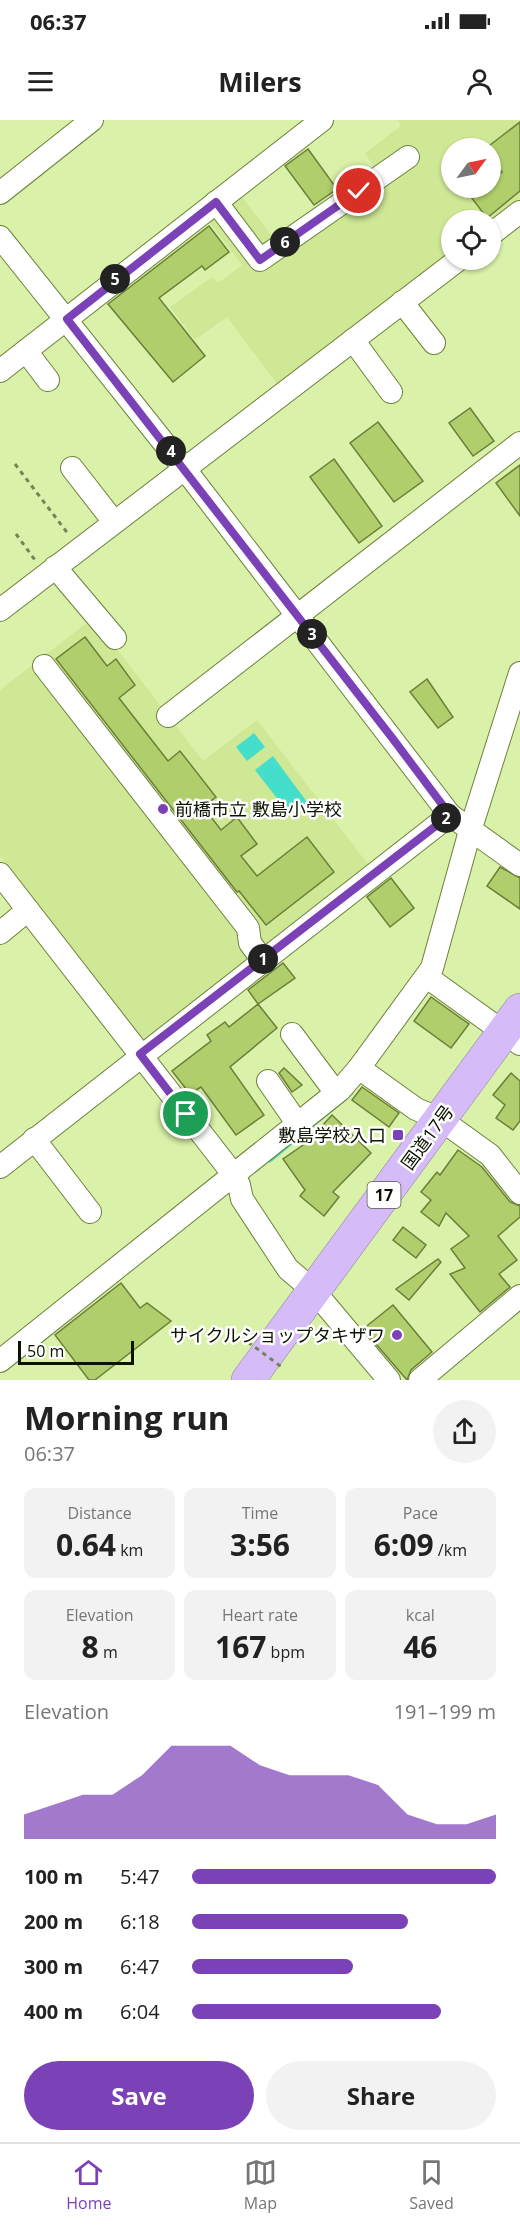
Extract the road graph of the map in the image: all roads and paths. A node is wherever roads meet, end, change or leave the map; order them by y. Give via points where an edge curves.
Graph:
1 (92, 120) edge
2 (322, 120) edge
3 (408, 157) dead end
4 (0, 193) edge
5 (216, 202) junction
6 (520, 212) edge
7 (501, 227) edge
8 (0, 237) edge
9 (445, 270) edge
10 (402, 302) junction
11 (67, 319) junction
12 (353, 340) junction
13 (434, 344) dead end
14 (26, 351) junction
15 (0, 371) edge
16 (48, 380) dead end
17 (392, 392) dead end
18 (520, 443) edge
19 (15, 465) dead end
20 (72, 468) dead end
21 (184, 468) junction
22 (114, 522) junction
23 (15, 534) dead end
24 (80, 549) junction
25 (50, 571) junction
26 (0, 610) edge
27 (296, 614) junction
28 (115, 638) dead end
29 (44, 666) dead end
30 (520, 673) edge
31 (168, 716) dead end
32 (450, 815) junction
33 (470, 831) junction
34 (520, 865) edge
35 (0, 874) edge
36 (28, 910) junction
37 (0, 933) edge
38 (262, 959) junction
39 (427, 977) junction
40 (514, 1028) edge
41 (292, 1034) dead end
42 (140, 1054) junction
43 (359, 1068) junction
44 (268, 1082) dead end
45 (336, 1093) junction
46 (440, 1119) junction
47 (297, 1124) junction
48 (34, 1139) junction
49 (0, 1167) edge
50 (232, 1174) junction
51 (520, 1192) edge
52 (90, 1212) dead end
53 (314, 1291) junction
54 (520, 1296) edge
55 (248, 1342) dead end
56 (0, 1361) edge
57 (283, 1368) dead end
58 (0, 1375) edge
59 (3, 1380) edge
60 (248, 1380) edge
61 (389, 1380) edge
62 (420, 1380) edge

1 - 4 street
2 - 5 street
3 - 5 street via 260,260
5 - 11 street
6 - 7 street
8 - 11 street
9 - 10 street
10 - 12 street
10 - 13 street
11 - 14 street
11 - 21 street
12 - 17 street
12 - 21 street
14 - 15 street
14 - 16 street
18 - 27 street
19 - 24 path
20 - 22 street
21 - 22 street
21 - 27 street
22 - 24 street
23 - 25 path
24 - 25 street
25 - 26 street
25 - 28 street
27 - 31 street
27 - 32 street
29 - 38 street via 248,928 250,943
30 - 33 street
32 - 33 street
32 - 38 street
33 - 34 street
33 - 39 street via 436,958
35 - 36 street
36 - 37 street
36 - 42 street
38 - 42 street
39 - 40 street
39 - 43 street
40 - 46 highway, 国道17号 / 17
41 - 45 street
42 - 48 street
42 - 50 street
43 - 45 street
43 - 46 street via 416,1109
44 - 47 street
45 - 47 street
46 - 51 street via 490,1155
46 - 53 highway, 国道17号 / 17
47 - 50 street
48 - 49 street
48 - 52 street
50 - 53 street via 242,1199 288,1269
50 - 56 street
53 - 60 highway, 国道17号 / 17
53 - 61 street
54 - 62 street
55 - 57 path, bridge
58 - 59 street

